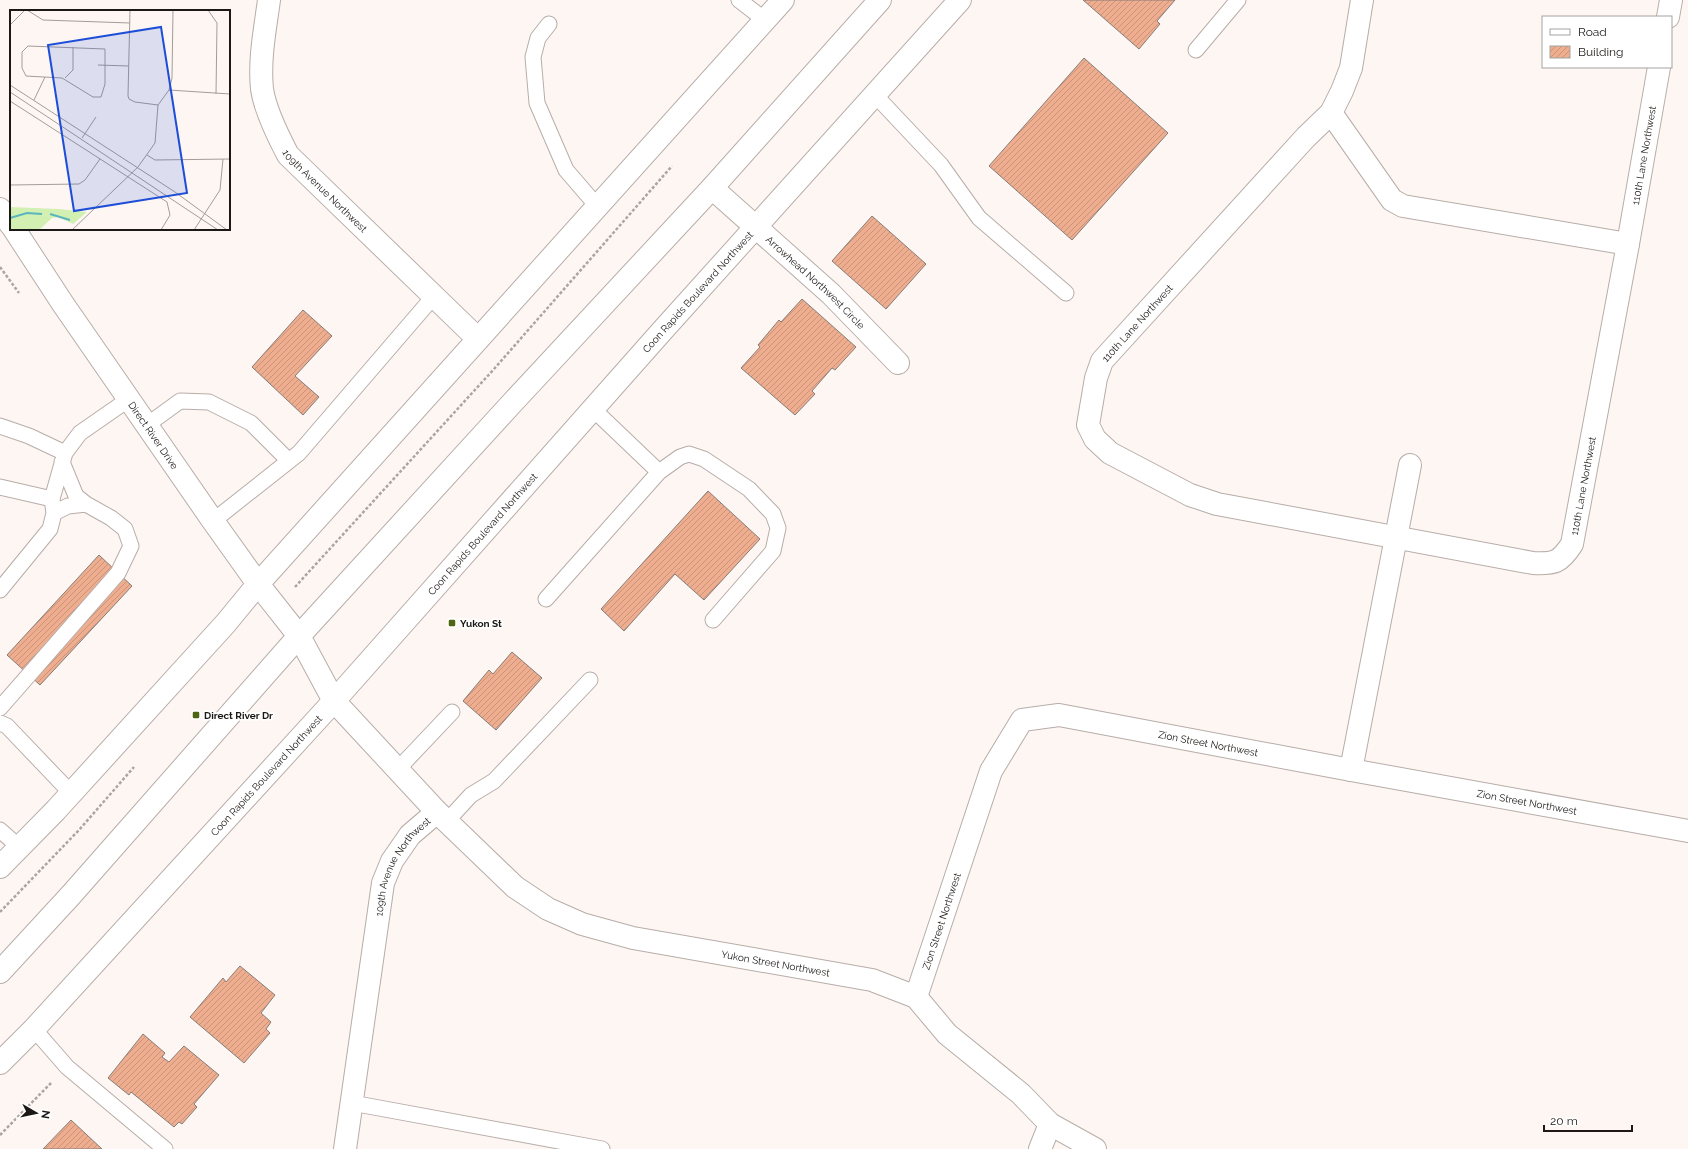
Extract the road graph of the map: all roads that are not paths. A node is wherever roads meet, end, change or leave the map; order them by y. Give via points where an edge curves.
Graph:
1 (269, 0) edge
2 (739, 0) edge
3 (783, 0) edge
4 (880, 0) edge
5 (960, 0) edge
6 (1238, 0) edge
7 (1362, 0) edge
8 (1671, 0) edge
9 (1668, 16) edge
10 (764, 20) junction
11 (549, 24) dead end
12 (1196, 50) dead end
13 (1659, 68) edge
14 (875, 95) junction
15 (1331, 113) junction
16 (712, 188) junction
17 (597, 206) junction
18 (0, 209) edge
19 (10, 224) edge
20 (757, 228) junction
21 (15, 230) edge
22 (1628, 244) junction
23 (1066, 293) dead end
24 (434, 296) junction
25 (478, 339) junction
26 (898, 362) dead end
27 (129, 399) junction
28 (593, 410) junction
29 (147, 425) junction
30 (0, 426) edge
31 (63, 458) junction
32 (289, 461) junction
33 (1410, 465) dead end
34 (659, 472) junction
35 (0, 487) edge
36 (86, 504) junction
37 (53, 506) junction
38 (213, 521) junction
39 (1396, 537) junction
40 (258, 584) junction
41 (0, 590) edge
42 (546, 599) dead end
43 (713, 620) dead end
44 (299, 636) junction
45 (590, 680) dead end
46 (334, 701) junction
47 (0, 708) edge
48 (452, 712) dead end
49 (0, 723) edge
50 (398, 769) junction
51 (1351, 770) junction
52 (71, 793) junction
53 (442, 816) junction
54 (0, 830) edge
55 (1688, 831) edge
56 (19, 847) junction
57 (0, 867) edge
58 (0, 972) edge
59 (916, 996) junction
60 (34, 1028) junction
61 (0, 1063) edge
62 (352, 1102) junction
63 (1050, 1124) junction
64 (166, 1149) edge
65 (345, 1149) edge
66 (602, 1149) edge
67 (1040, 1149) edge
68 (1095, 1149) edge

1 - 24 street, 109th Avenue Northwest via 262,55 262,90 273,125 288,155
2 - 10 lane
3 - 10 street
4 - 16 street
5 - 14 street, Coon Rapids Boulevard Northwest
6 - 12 lane
7 - 15 street, 110th Lane Northwest via 1351,68
8 - 9 street
10 - 17 street
11 - 17 lane via 538,38 533,57 537,102 566,170
13 - 22 street, 110th Lane Northwest
14 - 20 street, Coon Rapids Boulevard Northwest
14 - 23 lane via 941,165 979,218
15 - 22 street via 1392,200 1403,206
15 - 39 street, 110th Lane Northwest via 1306,137 1102,361 1096,378 1088,425 1095,439 1110,453 1190,495 1217,504
16 - 20 street, Arrowhead Northwest Circle
16 - 44 street
17 - 25 street
18 - 19 street
20 - 26 street, Arrowhead Northwest Circle via 831,294
20 - 28 street, Coon Rapids Boulevard Northwest
21 - 27 street, Direct River Drive
22 - 39 street, 110th Lane Northwest via 1572,544 1564,557 1552,564 1533,563
24 - 25 street, 109th Avenue Northwest
24 - 32 lane via 299,453
25 - 40 street
27 - 29 street, Direct River Drive
27 - 31 lane via 80,433
28 - 34 lane
28 - 46 street, Coon Rapids Boulevard Northwest
29 - 32 lane via 180,401 209,402 251,423
29 - 38 street, Direct River Drive
30 - 31 lane via 29,436
31 - 36 lane via 76,496
31 - 37 lane
32 - 38 lane
33 - 39 street
34 - 42 lane
34 - 43 lane via 680,457 689,454 704,459 748,489 773,514 778,528 773,551
35 - 37 lane
36 - 37 lane
36 - 47 lane via 125,529 131,546 118,573
37 - 41 lane via 50,529
38 - 40 street, Direct River Drive
39 - 51 street
40 - 44 street, Direct River Drive
40 - 52 street via 226,623
44 - 46 street, 109th Avenue Northwest
44 - 58 street
45 - 53 lane via 494,781
46 - 50 street, 109th Avenue Northwest
46 - 60 street, Coon Rapids Boulevard Northwest
48 - 50 lane
49 - 52 lane via 7,726
50 - 53 street, 109th Avenue Northwest
51 - 55 street, Zion Street Northwest
51 - 59 street, Zion Street Northwest via 1060,714 1022,720 991,771
52 - 56 street
53 - 59 street, Yukon Street Northwest via 515,887 548,909 582,924 633,938 872,980
53 - 62 street, 109th Avenue Northwest via 410,835 392,861 383,883
54 - 56 lane
56 - 57 street
59 - 63 street via 947,1034 1021,1094
60 - 61 street, Coon Rapids Boulevard Northwest
60 - 64 lane via 67,1067
62 - 65 street, 109th Avenue Northwest
62 - 66 lane
63 - 67 street
63 - 68 street

